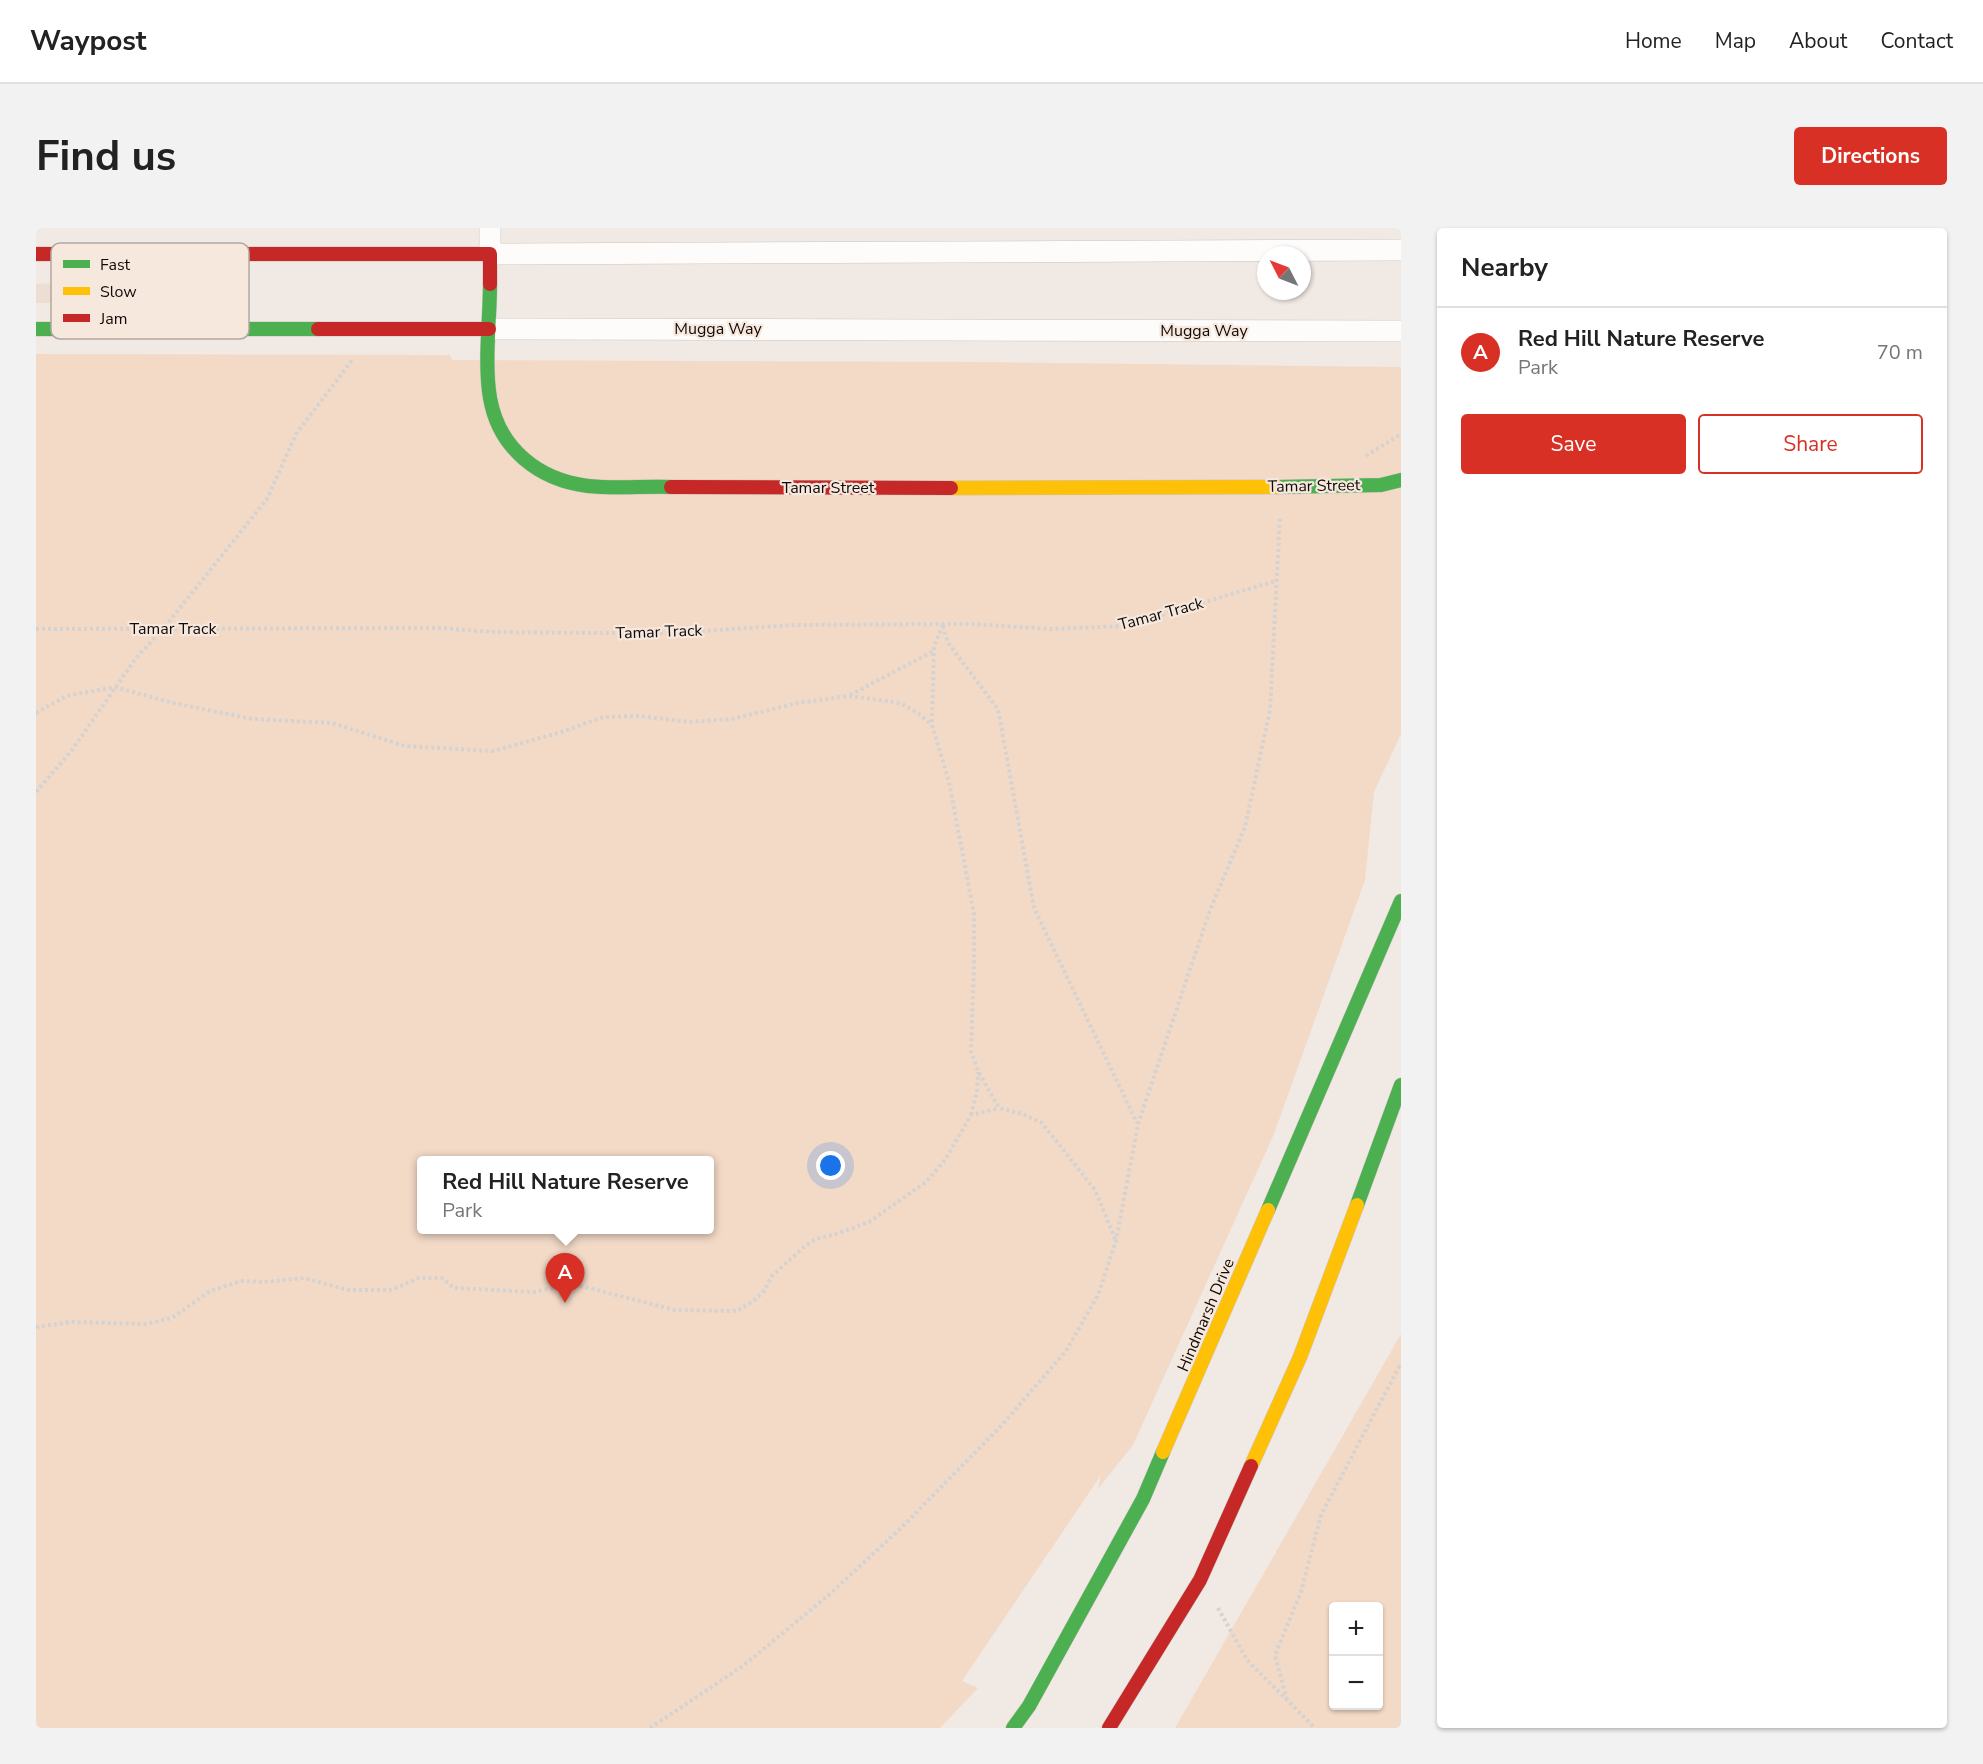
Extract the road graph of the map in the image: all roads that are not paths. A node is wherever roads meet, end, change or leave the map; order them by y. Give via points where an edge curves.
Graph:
1 (490, 228) edge
2 (1401, 250) edge
3 (249, 254) edge
4 (490, 254) junction
5 (249, 329) edge
6 (489, 329) junction
7 (1401, 332) edge
8 (1401, 480) edge
9 (1381, 485) junction
10 (1401, 490) edge
11 (1401, 901) edge
12 (1401, 1085) edge
13 (1013, 1728) edge
14 (1109, 1728) edge

1 - 4 street, Tamar Street
2 - 4 street
3 - 4 main road
4 - 6 main road, Tamar Street
5 - 6 main road, Mugga Way
6 - 7 street, Mugga Way
6 - 9 main road, Tamar Street via 490,399 504,437 525,462 565,483 826,488
8 - 9 main road, Tamar Street
9 - 10 main road, Tamar Street
11 - 13 main road, Hindmarsh Drive via 1143,1499 1029,1706
12 - 14 main road via 1300,1357 1200,1580

